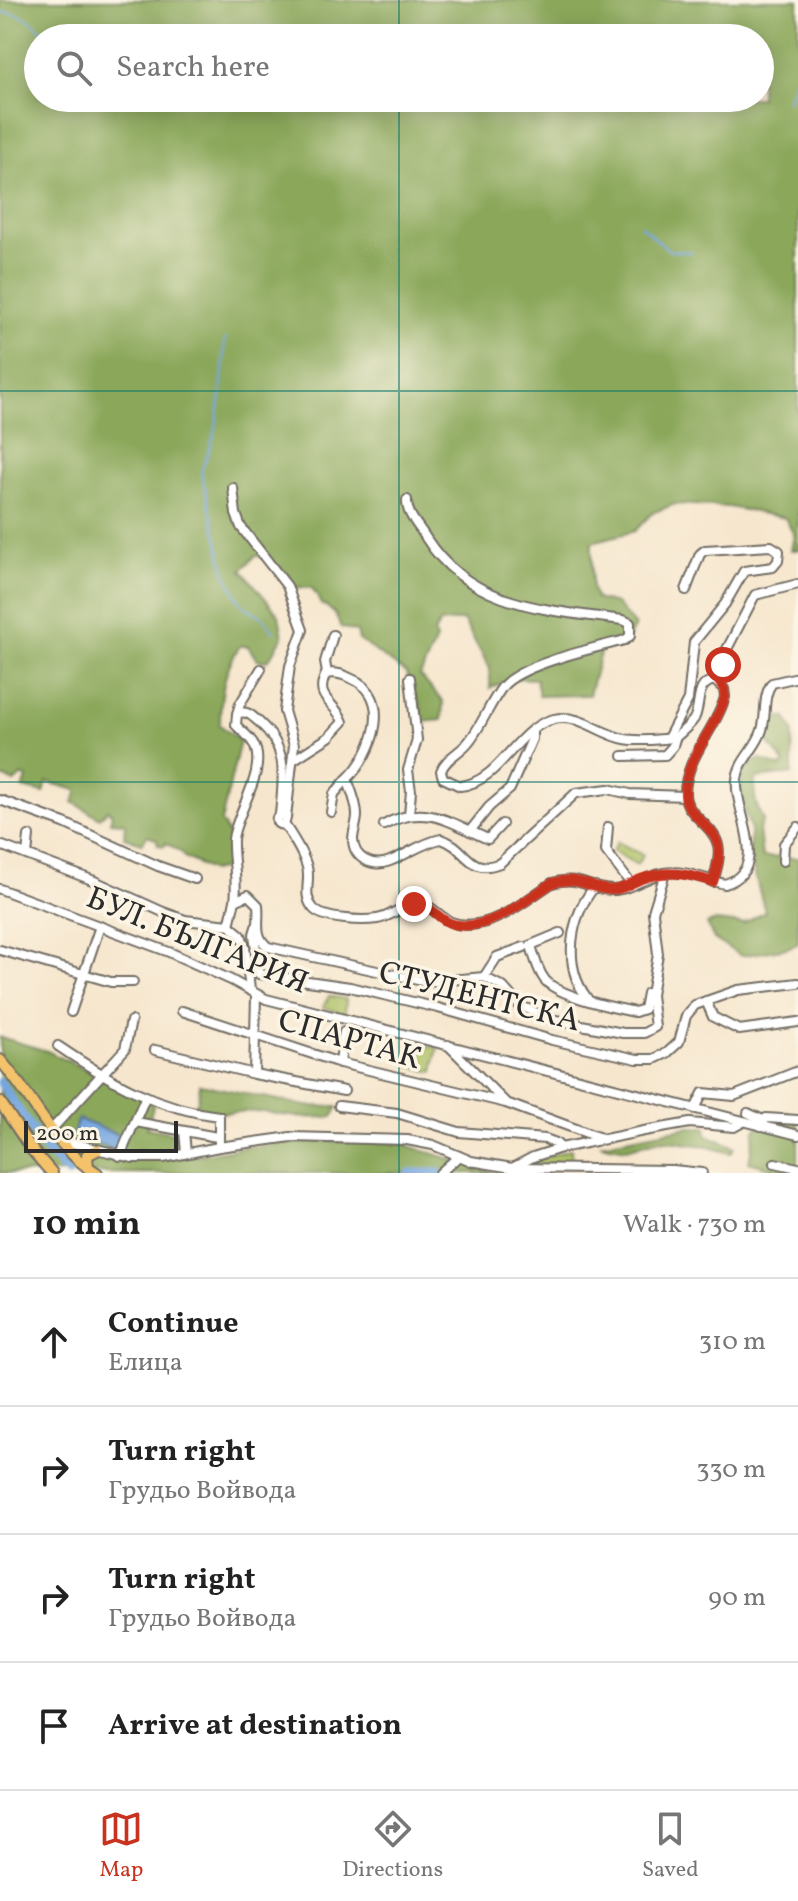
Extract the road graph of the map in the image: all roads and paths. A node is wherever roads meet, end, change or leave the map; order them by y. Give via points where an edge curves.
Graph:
1 (233, 488) dead end
2 (407, 500) dead end
3 (798, 584) edge
4 (686, 590) dead end
5 (333, 635) dead end
6 (261, 669) dead end
7 (327, 673) junction
8 (798, 677) edge
9 (410, 678) dead end
10 (720, 683) junction
11 (237, 714) junction
12 (532, 730) junction
13 (671, 738) junction
14 (623, 756) dead end
15 (293, 760) junction
16 (347, 779) junction
17 (685, 796) junction
18 (0, 800) edge
19 (331, 812) dead end
20 (409, 815) junction
21 (283, 819) junction
22 (502, 824) dead end
23 (384, 825) dead end
24 (608, 827) dead end
25 (798, 827) edge
26 (470, 831) junction
27 (29, 836) dead end
28 (0, 845) edge
29 (27, 855) junction
30 (783, 861) dead end
31 (665, 873) junction
32 (195, 879) dead end
33 (713, 882) junction
34 (631, 884) junction
35 (595, 886) junction
36 (0, 889) edge
37 (235, 901) junction
38 (100, 926) junction
39 (231, 926) junction
40 (256, 926) junction
41 (560, 933) dead end
42 (528, 946) junction
43 (0, 950) edge
44 (84, 973) junction
45 (484, 977) junction
46 (652, 981) junction
47 (133, 982) dead end
48 (798, 983) edge
49 (253, 993) junction
50 (588, 999) junction
51 (706, 1001) junction
52 (182, 1011) dead end
53 (71, 1012) dead end
54 (131, 1021) dead end
55 (798, 1022) edge
56 (344, 1032) dead end
57 (255, 1037) junction
58 (447, 1044) junction
59 (58, 1046) dead end
60 (155, 1050) dead end
61 (0, 1060) edge
62 (340, 1063) junction
63 (798, 1071) edge
64 (254, 1074) junction
65 (101, 1075) junction
66 (344, 1091) dead end
67 (145, 1098) junction
68 (0, 1102) edge
69 (506, 1103) junction
70 (339, 1106) dead end
71 (695, 1109) junction
72 (748, 1113) dead end
73 (798, 1120) edge
74 (136, 1122) junction
75 (743, 1122) junction
76 (762, 1123) junction
77 (52, 1129) junction
78 (184, 1131) junction
79 (798, 1135) edge
80 (603, 1139) junction
81 (60, 1140) junction
82 (218, 1142) junction
83 (561, 1148) junction
84 (97, 1150) junction
85 (186, 1153) junction
86 (120, 1156) junction
87 (457, 1158) junction
88 (775, 1163) dead end
89 (512, 1168) junction
90 (798, 1168) edge
91 (92, 1170) edge
92 (602, 1171) edge
93 (688, 1172) edge
94 (52, 1173) edge
95 (440, 1173) edge
96 (702, 1173) edge

1 - 15 street via 241,527 287,586 301,621 284,711
2 - 12 street via 435,554 484,589 524,607 630,623 625,640 575,653 508,681 470,741 444,763 441,775 455,786 475,782
3 - 10 street via 755,595 726,651
4 - 13 street via 705,550 771,546 779,551 773,567 744,571 694,642 688,700
5 - 7 street
6 - 11 street
7 - 15 street via 323,696 343,722
7 - 16 street via 354,679 375,700 370,744
8 - 33 street via 772,683 767,691 762,733 737,777 748,837 746,866 733,881
9 - 20 street via 417,740 408,770
10 - 13 street via 714,680 700,689 696,715
10 - 17 street via 723,706 696,754
11 - 21 street via 247,712 276,741 284,776
11 - 37 street via 236,725 253,742 257,756 233,839
12 - 13 street via 563,718 627,740
12 - 26 street via 510,789
13 - 14 street via 673,746 665,755
15 - 21 street
16 - 17 street via 357,816 354,847 373,863 386,863 441,839 487,868 500,863 576,793 608,789
16 - 19 street via 334,794
17 - 33 street via 718,846
18 - 32 street
20 - 23 street
20 - 26 street via 450,819
21 - 35 street via 307,868 311,905 318,913 335,917 377,919 422,904 449,923 476,924 490,921 552,883 577,879
22 - 26 street via 488,839
24 - 34 street via 606,851
25 - 30 street via 784,844
27 - 29 street
28 - 29 street
29 - 39 street via 179,918
31 - 33 street
31 - 34 street
31 - 46 street via 653,912 658,954
34 - 35 street via 616,890
35 - 50 street via 575,923 572,958
36 - 38 street, БУЛ. БЪЛГАРИЯ
37 - 39 street
37 - 40 street via 252,897 258,905
38 - 44 street
38 - 49 street, БУЛ. БЪЛГАРИЯ
39 - 49 street via 245,947
40 - 45 street via 268,947 318,959 427,982
40 - 51 street, СТУДЕНТСКА via 259,974 350,987 637,1059 667,1053 679,1042 691,1008
41 - 42 street
42 - 45 street via 497,957
42 - 50 street via 545,980
43 - 44 street
44 - 47 street
44 - 53 street
45 - 46 street via 539,1015 623,1033 655,1027
46 - 50 street via 640,1012
48 - 51 street via 738,990
49 - 57 street
49 - 58 street, БУЛ. БЪЛГАРИЯ
51 - 55 street via 713,1017 739,1030
52 - 57 street, СПАРТАК
54 - 65 street via 125,1049
56 - 62 street
57 - 62 street, СПАРТАК
57 - 64 street
58 - 69 street
58 - 71 street, БУЛ. БЪЛГАРИЯ
59 - 65 street
60 - 64 street
61 - 77 main road
62 - 69 street, СПАРТАК
63 - 71 street via 734,1096 703,1093
64 - 66 street
65 - 67 street
65 - 77 street
67 - 74 street
67 - 82 street via 219,1116
68 - 94 main road
69 - 80 street, СПАРТАК
70 - 83 street via 397,1113 459,1132 545,1139
71 - 75 street, БУЛ. БЪЛГАРИЯ
72 - 76 street
73 - 76 street via 771,1117
74 - 78 street
74 - 86 street
75 - 76 street, БУЛ. БЪЛГАРИЯ
75 - 80 street via 734,1127 677,1124
76 - 79 street, БУЛ. БЪЛГАРИЯ
77 - 81 main road
78 - 82 street
78 - 85 street
80 - 83 street
81 - 84 street
81 - 91 main road
82 - 85 street
82 - 87 street via 291,1137 407,1140 433,1145
83 - 89 street
84 - 86 street
84 - 91 main road via 87,1155
85 - 86 street
87 - 89 street
87 - 95 street
88 - 90 street
89 - 92 street
92 - 93 street
93 - 96 street

